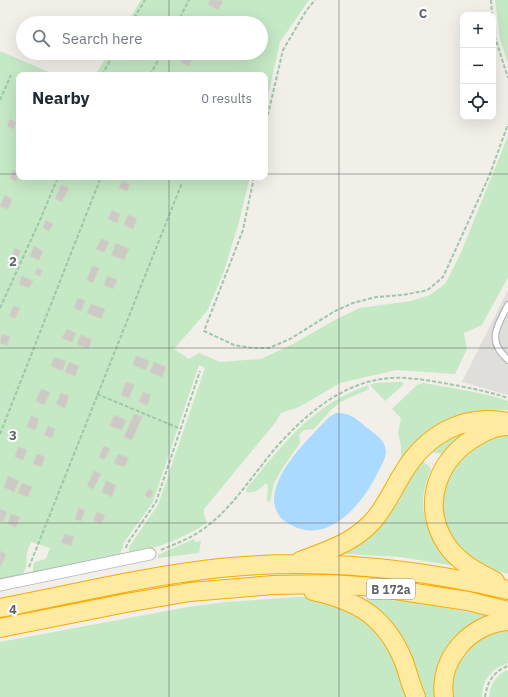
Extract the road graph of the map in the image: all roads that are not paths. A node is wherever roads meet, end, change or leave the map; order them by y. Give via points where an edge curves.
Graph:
1 (508, 305) edge
2 (508, 360) edge
3 (508, 422) edge
4 (508, 426) edge
5 (150, 554) road end
6 (292, 565) junction
7 (0, 585) edge
8 (273, 585) junction
9 (508, 589) edge
10 (0, 608) edge
11 (508, 611) edge
12 (508, 621) edge
13 (0, 628) edge
14 (416, 697) edge
15 (444, 697) edge

1 - 2 lane via 494,332 497,346
3 - 6 highway via 490,419 471,420 444,431 411,460 382,508 361,532 336,548
4 - 9 highway via 482,433 458,449 440,475 434,495 434,506 440,532 454,555
5 - 7 street
6 - 9 highway, B 172a via 383,568
6 - 10 highway, B 172a via 186,572
8 - 11 highway, B 172a via 375,586 468,600
8 - 13 highway, B 172a via 190,592
8 - 14 highway via 314,591 344,599 370,614 382,624 398,649
12 - 15 highway via 480,629 461,643 445,672

